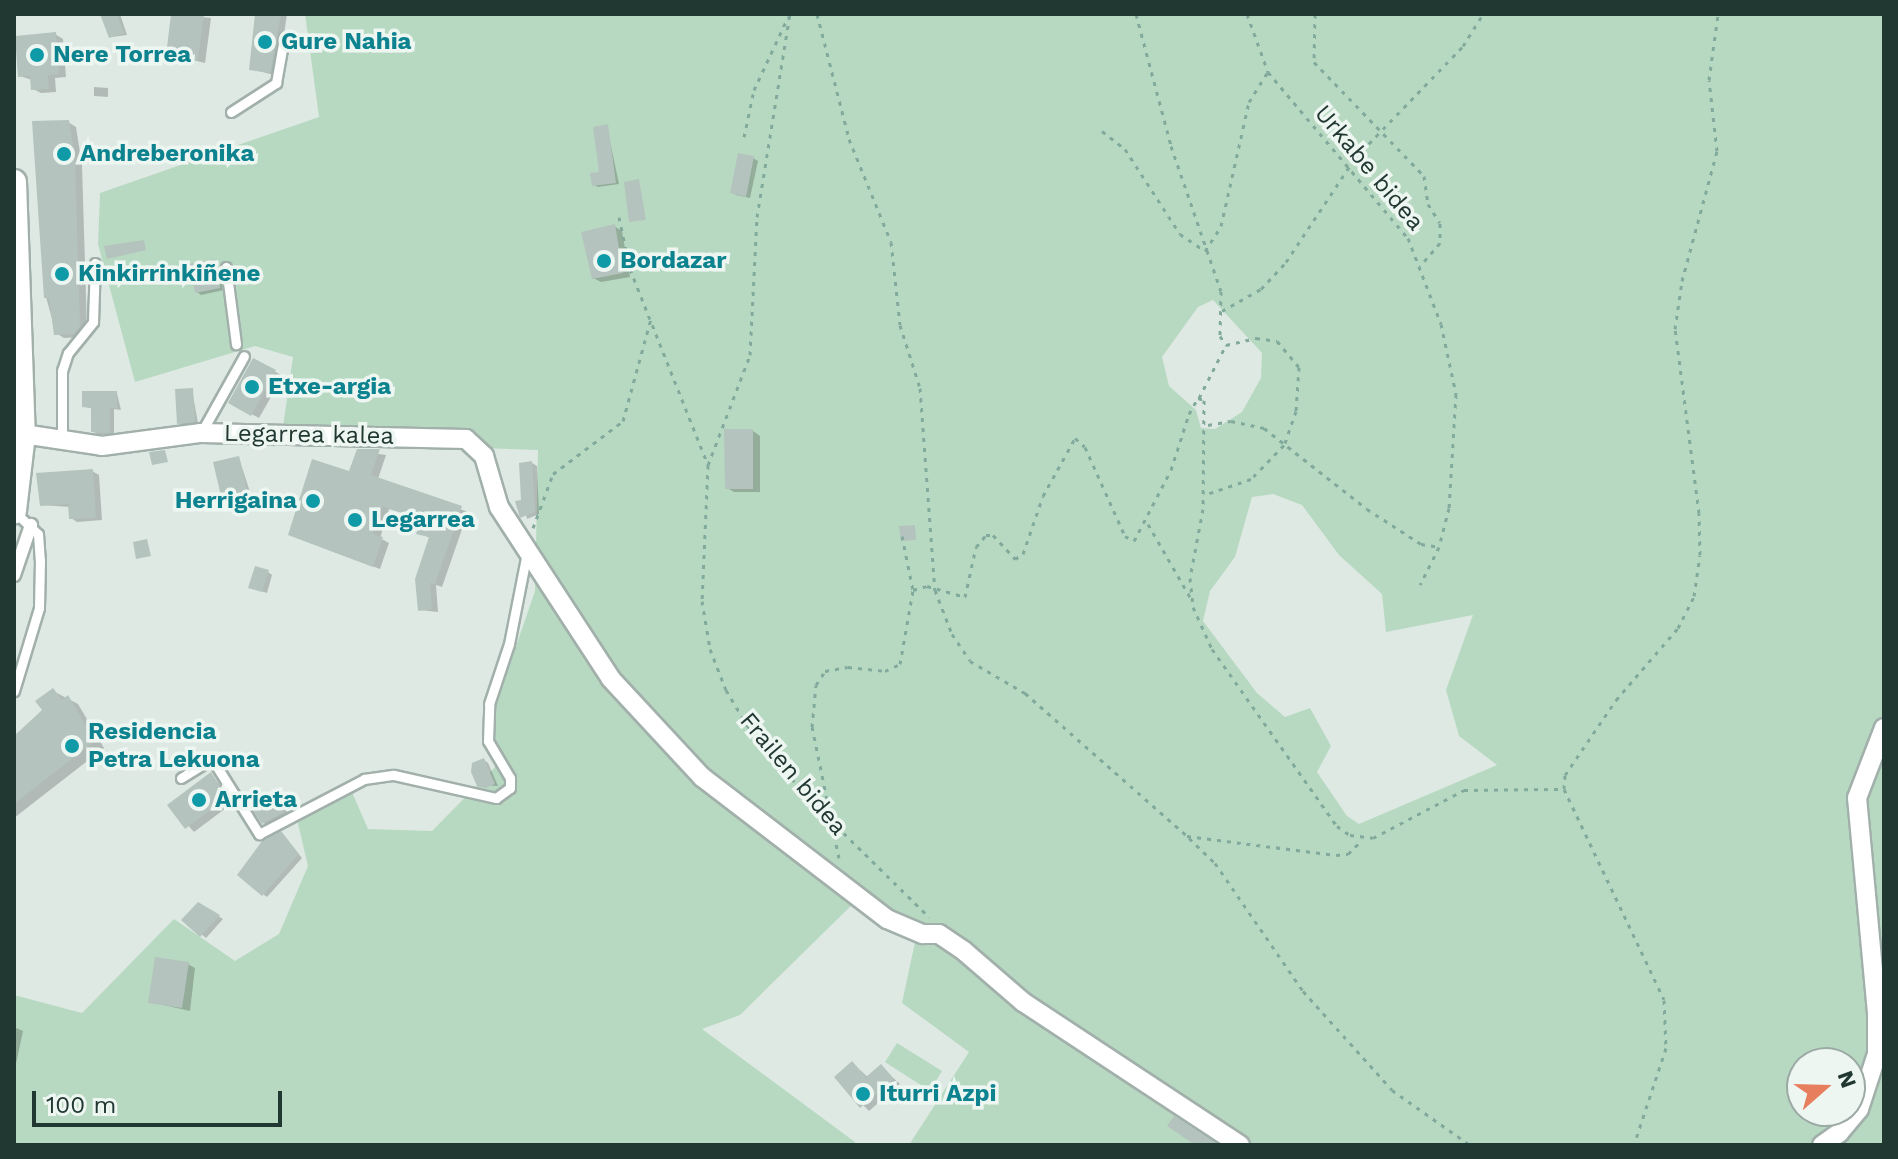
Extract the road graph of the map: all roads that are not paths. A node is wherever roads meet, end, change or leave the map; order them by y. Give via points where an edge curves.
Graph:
1 (284, 38) dead end
2 (231, 112) dead end
3 (14, 182) edge
4 (15, 226) edge
5 (95, 263) dead end
6 (226, 267) dead end
7 (236, 344) dead end
8 (244, 356) dead end
9 (201, 433) junction
10 (23, 434) junction
11 (62, 440) junction
12 (20, 516) edge
13 (527, 552) junction
14 (14, 575) edge
15 (14, 691) edge
16 (1884, 728) edge
17 (181, 778) dead end
18 (1240, 1145) edge
19 (1822, 1145) edge

1 - 2 lane via 276,83
3 - 4 main road
4 - 10 main road
5 - 11 lane via 93,322 68,353 62,371
6 - 7 lane
8 - 9 lane
9 - 11 street, Legarrea kalea via 102,446
9 - 13 street, Legarrea kalea via 466,439 484,456 499,507
10 - 11 street, Legarrea kalea
10 - 12 main road
12 - 14 street
12 - 15 lane via 38,534 39,608
13 - 17 lane via 509,644 489,704 488,741 510,778 510,788 496,798 394,775 364,779 259,834 212,759
13 - 18 street, Legarrea kalea via 623,695 702,777 887,919 923,934 939,934 1023,1002
16 - 19 street via 1857,798 1877,1054 1859,1109

